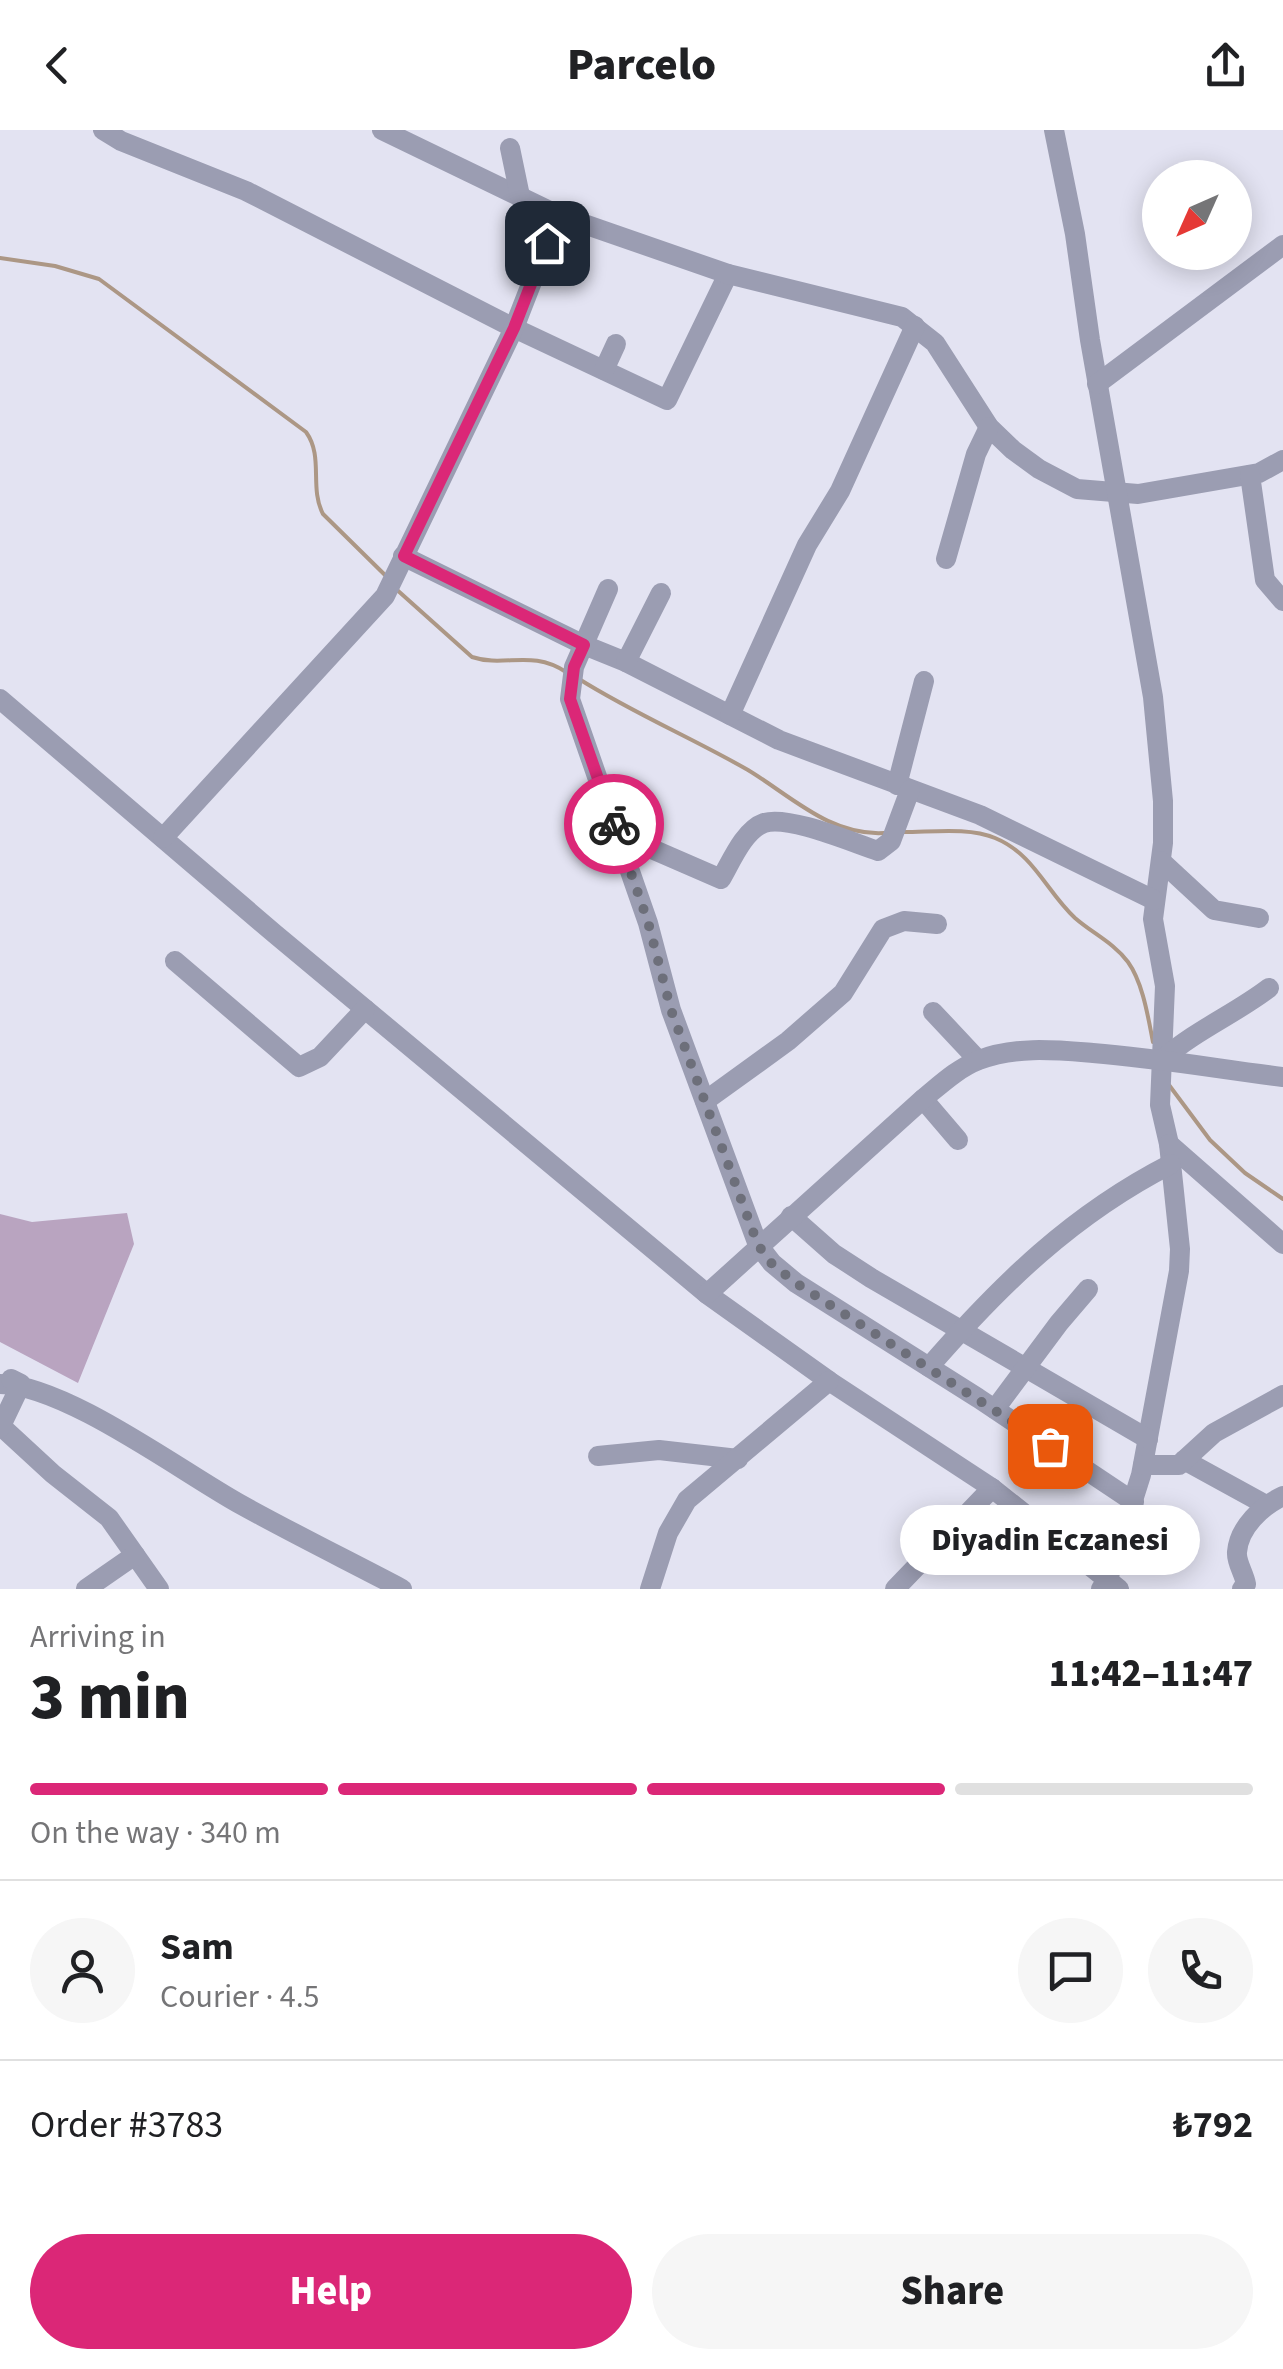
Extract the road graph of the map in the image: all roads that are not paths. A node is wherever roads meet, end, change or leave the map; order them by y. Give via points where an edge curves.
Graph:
1 (102, 130) edge
2 (382, 130) edge
3 (1057, 132) edge
4 (510, 148) dead end
5 (520, 196) junction
6 (558, 215) junction
7 (1283, 246) edge
8 (728, 274) junction
9 (915, 326) junction
10 (514, 328) junction
11 (616, 344) dead end
12 (604, 370) junction
13 (1097, 384) junction
14 (990, 428) junction
15 (1283, 460) edge
16 (1250, 475) junction
17 (1116, 494) junction
18 (946, 559) dead end
19 (399, 565) junction
20 (608, 589) dead end
21 (661, 593) dead end
22 (1283, 601) edge
23 (584, 645) junction
24 (626, 662) junction
25 (924, 681) dead end
26 (0, 699) edge
27 (730, 716) junction
28 (904, 787) junction
29 (163, 838) junction
30 (621, 844) junction
31 (1161, 861) junction
32 (1154, 900) junction
33 (1258, 918) dead end
34 (937, 924) dead end
35 (175, 961) dead end
36 (1270, 988) dead end
37 (365, 1009) junction
38 (933, 1012) dead end
39 (1163, 1059) junction
40 (978, 1060) junction
41 (1283, 1077) edge
42 (924, 1100) junction
43 (705, 1101) junction
44 (958, 1140) dead end
45 (1170, 1154) junction
46 (791, 1216) junction
47 (1283, 1244) edge
48 (758, 1245) junction
49 (1088, 1289) dead end
50 (707, 1294) junction
51 (961, 1330) junction
52 (929, 1366) junction
53 (1024, 1368) junction
54 (0, 1373) edge
55 (829, 1381) junction
56 (10, 1384) edge
57 (1283, 1396) edge
58 (995, 1409) junction
59 (0, 1427) edge
60 (1148, 1440) junction
61 (598, 1456) dead end
62 (738, 1460) junction
63 (1184, 1460) junction
64 (1143, 1465) junction
65 (992, 1488) junction
66 (1274, 1500) edge
67 (1134, 1502) junction
68 (135, 1555) junction
69 (1110, 1586) edge
70 (86, 1589) edge
71 (158, 1589) edge
72 (402, 1589) edge
73 (650, 1589) edge
74 (895, 1589) edge
75 (1242, 1589) edge

1 - 10 street via 246,191
2 - 5 street
3 - 13 street
4 - 5 street
5 - 6 street
6 - 8 street
6 - 10 street
7 - 13 street
8 - 9 street via 885,311
8 - 12 street via 667,400
9 - 14 street via 935,343
9 - 27 street
10 - 12 street
10 - 19 street
11 - 12 street
13 - 17 street
14 - 17 street via 1077,489
14 - 18 street
15 - 16 street
16 - 17 street
16 - 22 street via 1265,580
17 - 31 street via 1154,697
19 - 23 street
19 - 29 street via 385,596
20 - 23 street
21 - 24 street
23 - 24 street
23 - 30 street via 571,677
24 - 27 street
25 - 28 street
26 - 29 street
27 - 28 street
28 - 30 street via 894,833 878,851 799,826 764,824 721,879 645,846
28 - 32 street via 980,815
29 - 37 street
30 - 43 street
31 - 32 street
31 - 33 street via 1214,910
32 - 39 street via 1165,986
34 - 43 street via 904,921 883,929 843,993
35 - 37 street via 299,1066 320,1057
36 - 39 street via 1188,1036
37 - 50 street
38 - 40 street
39 - 40 street via 1041,1049
39 - 41 street
39 - 45 street via 1160,1105
40 - 42 street
42 - 44 street
42 - 46 street
43 - 48 street
45 - 47 street
45 - 51 street via 1055,1238
45 - 60 street via 1180,1271
46 - 48 street
46 - 51 street via 834,1254
48 - 50 street
48 - 52 street via 796,1283
49 - 53 street
50 - 55 street
51 - 52 street
51 - 53 street
52 - 58 street
53 - 58 street
53 - 60 street
54 - 56 street
55 - 62 street
55 - 65 street
56 - 59 street
56 - 72 street via 98,1419
57 - 63 street via 1214,1432
58 - 67 street
59 - 68 street via 110,1518
60 - 64 street
61 - 62 street via 659,1450
62 - 73 street via 676,1516
63 - 64 street via 1172,1467
63 - 66 street
64 - 67 street
65 - 69 street
65 - 74 street
66 - 75 street via 1240,1540
67 - 69 street
68 - 70 street
68 - 71 street

